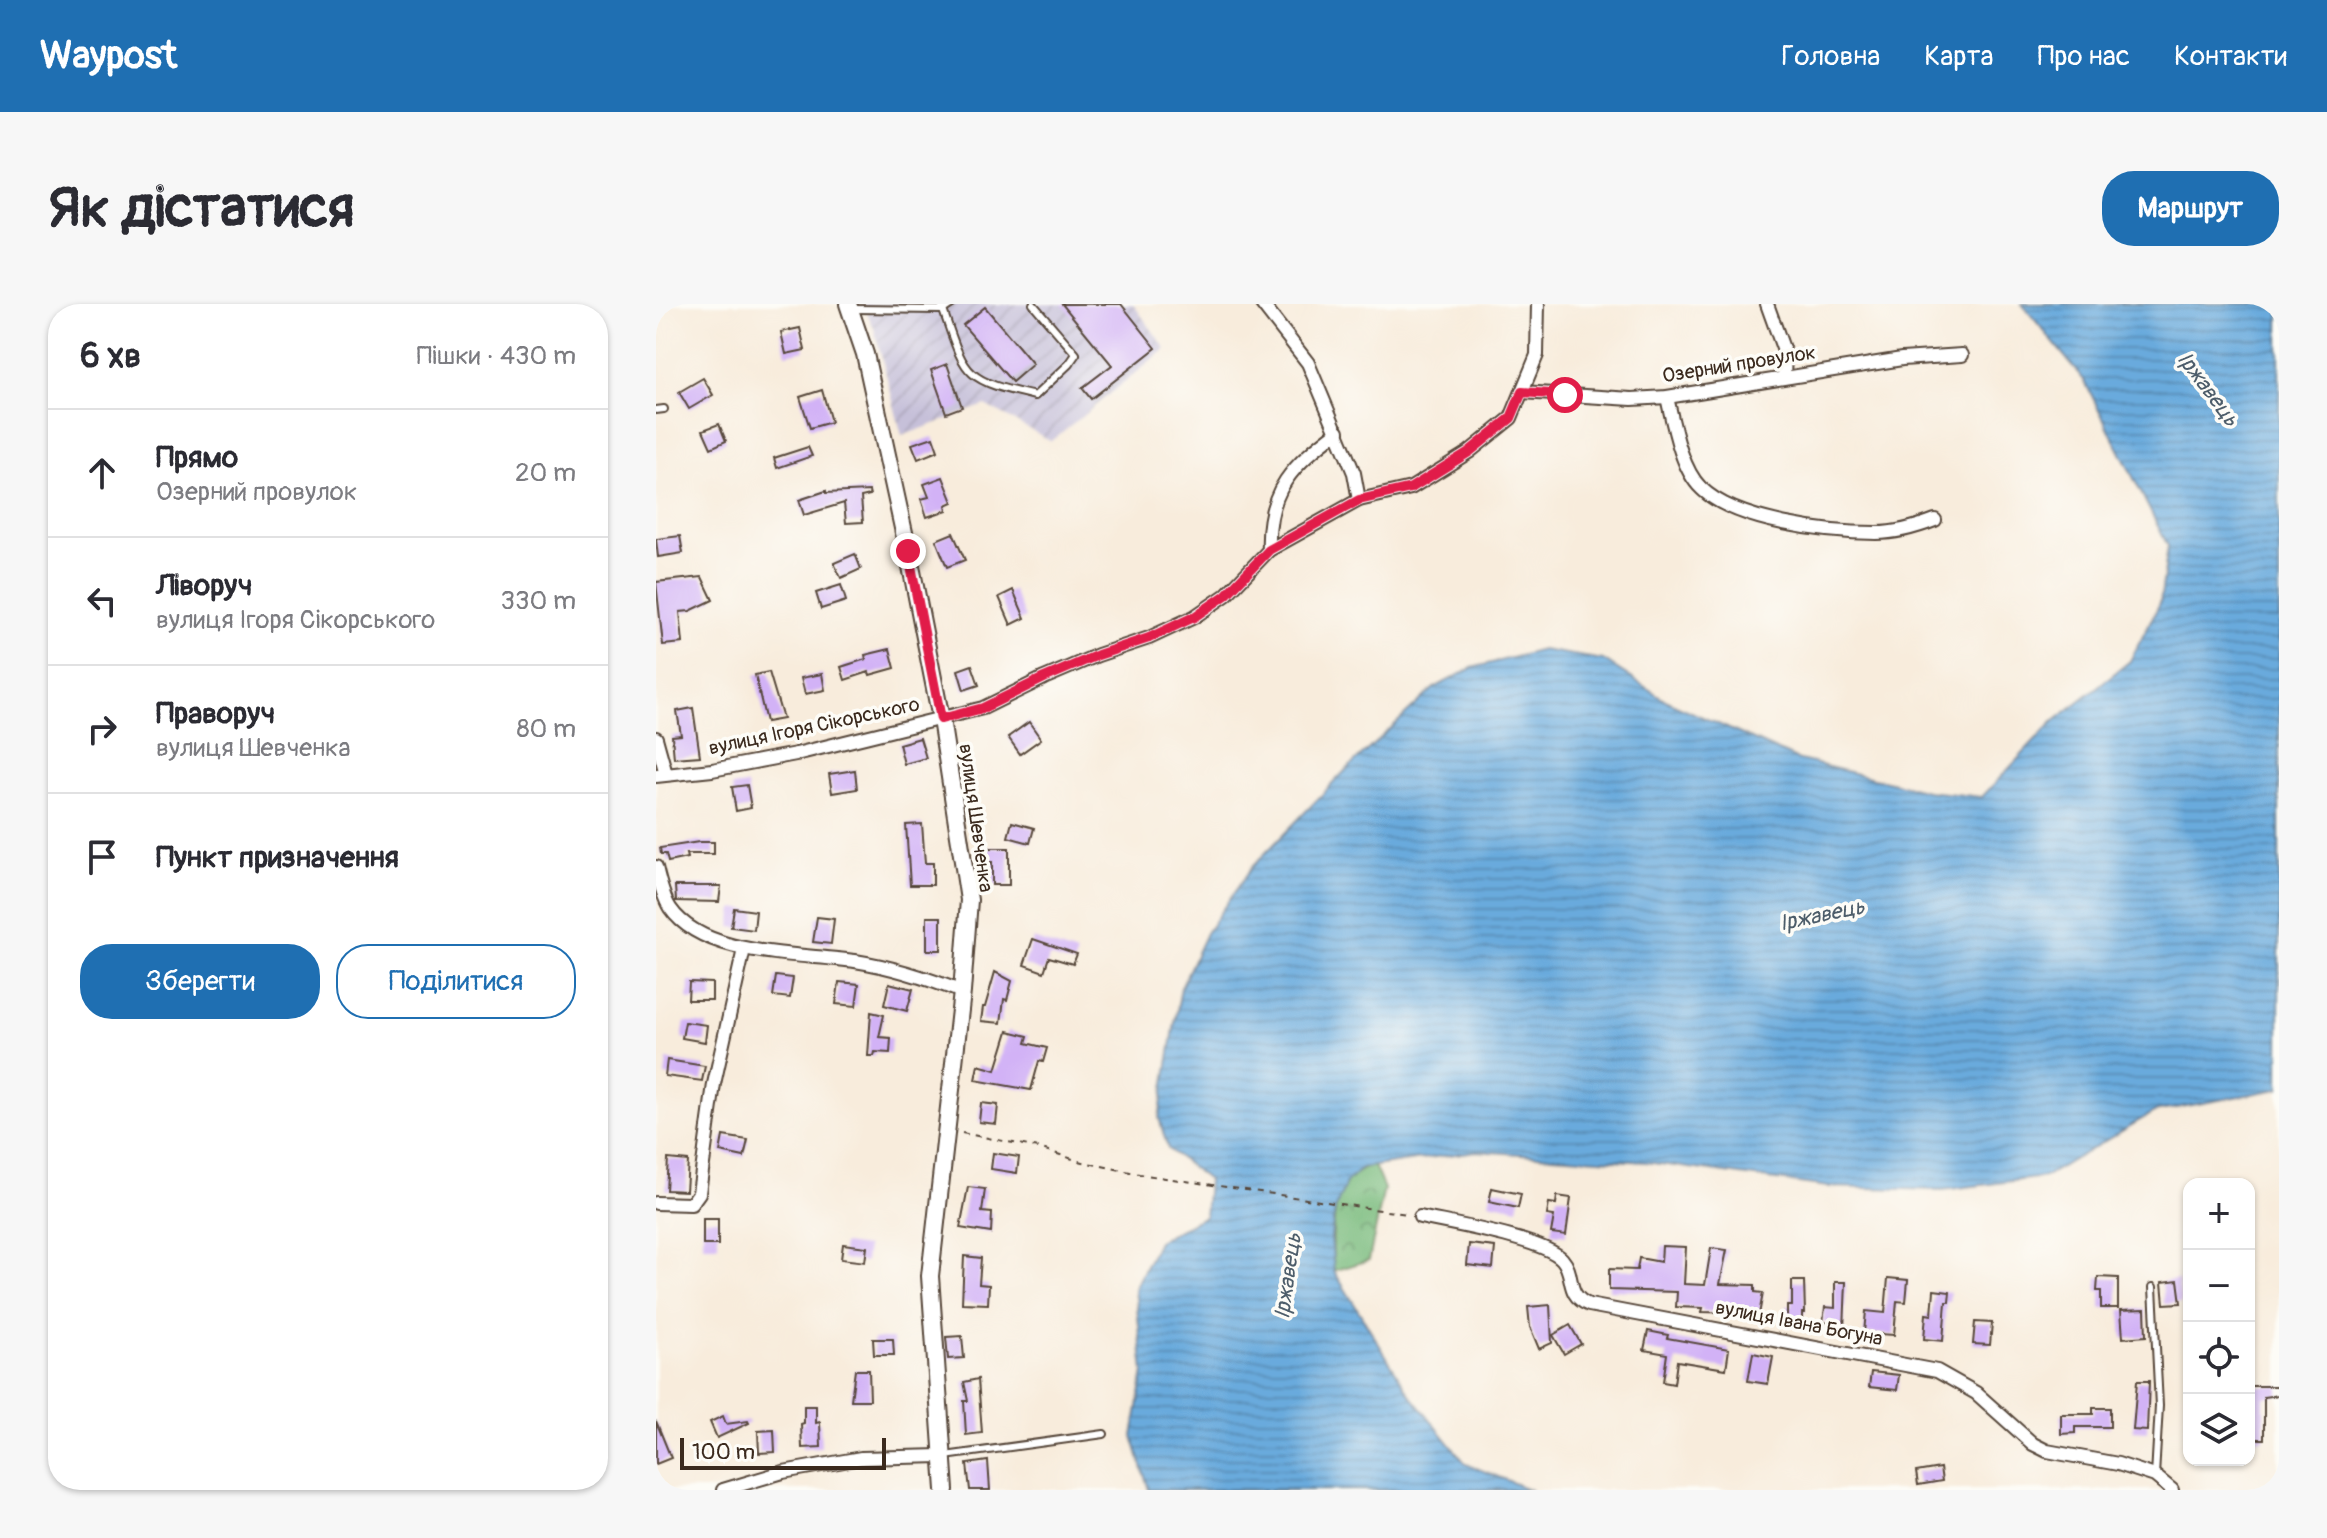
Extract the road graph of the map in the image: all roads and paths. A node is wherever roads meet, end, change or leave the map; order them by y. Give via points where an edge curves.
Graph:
1 (952, 304) edge
2 (1033, 304) edge
3 (1262, 304) edge
4 (1538, 304) edge
5 (1767, 304) edge
6 (850, 307) edge
7 (943, 310) junction
8 (1962, 355) dead end
9 (1784, 377) junction
10 (1522, 392) junction
11 (1667, 397) junction
12 (1338, 431) junction
13 (1359, 500) junction
14 (1935, 520) dead end
15 (1269, 550) junction
16 (941, 719) junction
17 (656, 738) edge
18 (661, 775) edge
19 (656, 867) edge
20 (744, 949) junction
21 (962, 992) junction
22 (946, 1133) junction
23 (656, 1203) edge
24 (1420, 1217) joint
25 (2153, 1287) dead end
26 (1104, 1434) dead end
27 (942, 1456) junction
28 (2155, 1476) junction
29 (723, 1490) edge
30 (945, 1490) edge
31 (2172, 1490) edge

1 - 7 lane
2 - 7 lane via 1076,354 1035,396 984,382 967,371
3 - 12 street via 1308,363
4 - 10 street, вулиця Ігоря Сікорського via 1537,355
5 - 9 street via 1785,354
6 - 7 lane
6 - 16 street, вулиця Шевченка via 868,369
8 - 9 street, Озерний провулок
9 - 11 street, Озерний провулок
10 - 11 street, Озерний провулок
10 - 13 street, вулиця Ігоря Сікорського via 1511,418 1469,452 1411,488
11 - 14 street via 1684,460 1700,487 1735,511 1821,530 1878,533
12 - 13 street
12 - 15 street via 1305,456 1280,485 1268,526
13 - 15 street, вулиця Ігоря Сікорського
15 - 16 street, вулиця Ігоря Сікорського via 1226,595 1194,617 983,708
16 - 18 street, вулиця Ігоря Сікорського via 796,754
16 - 21 street, вулиця Шевченка via 969,900
17 - 18 street
19 - 20 street via 676,915 694,930
20 - 21 street via 893,968
20 - 23 street via 714,1084 699,1193 691,1204
21 - 22 street, вулиця Шевченка
22 - 24 path via 1203,1185
22 - 27 street, вулиця Шевченка via 930,1276
24 - 28 street, вулиця Івана Богуна via 1555,1254 1564,1261 1573,1293 1589,1305 1937,1371 1976,1393 2047,1451
25 - 28 lane via 2159,1406
26 - 27 lane
27 - 29 street via 861,1458
27 - 30 street, вулиця Шевченка
28 - 31 street, вулиця Івана Богуна

